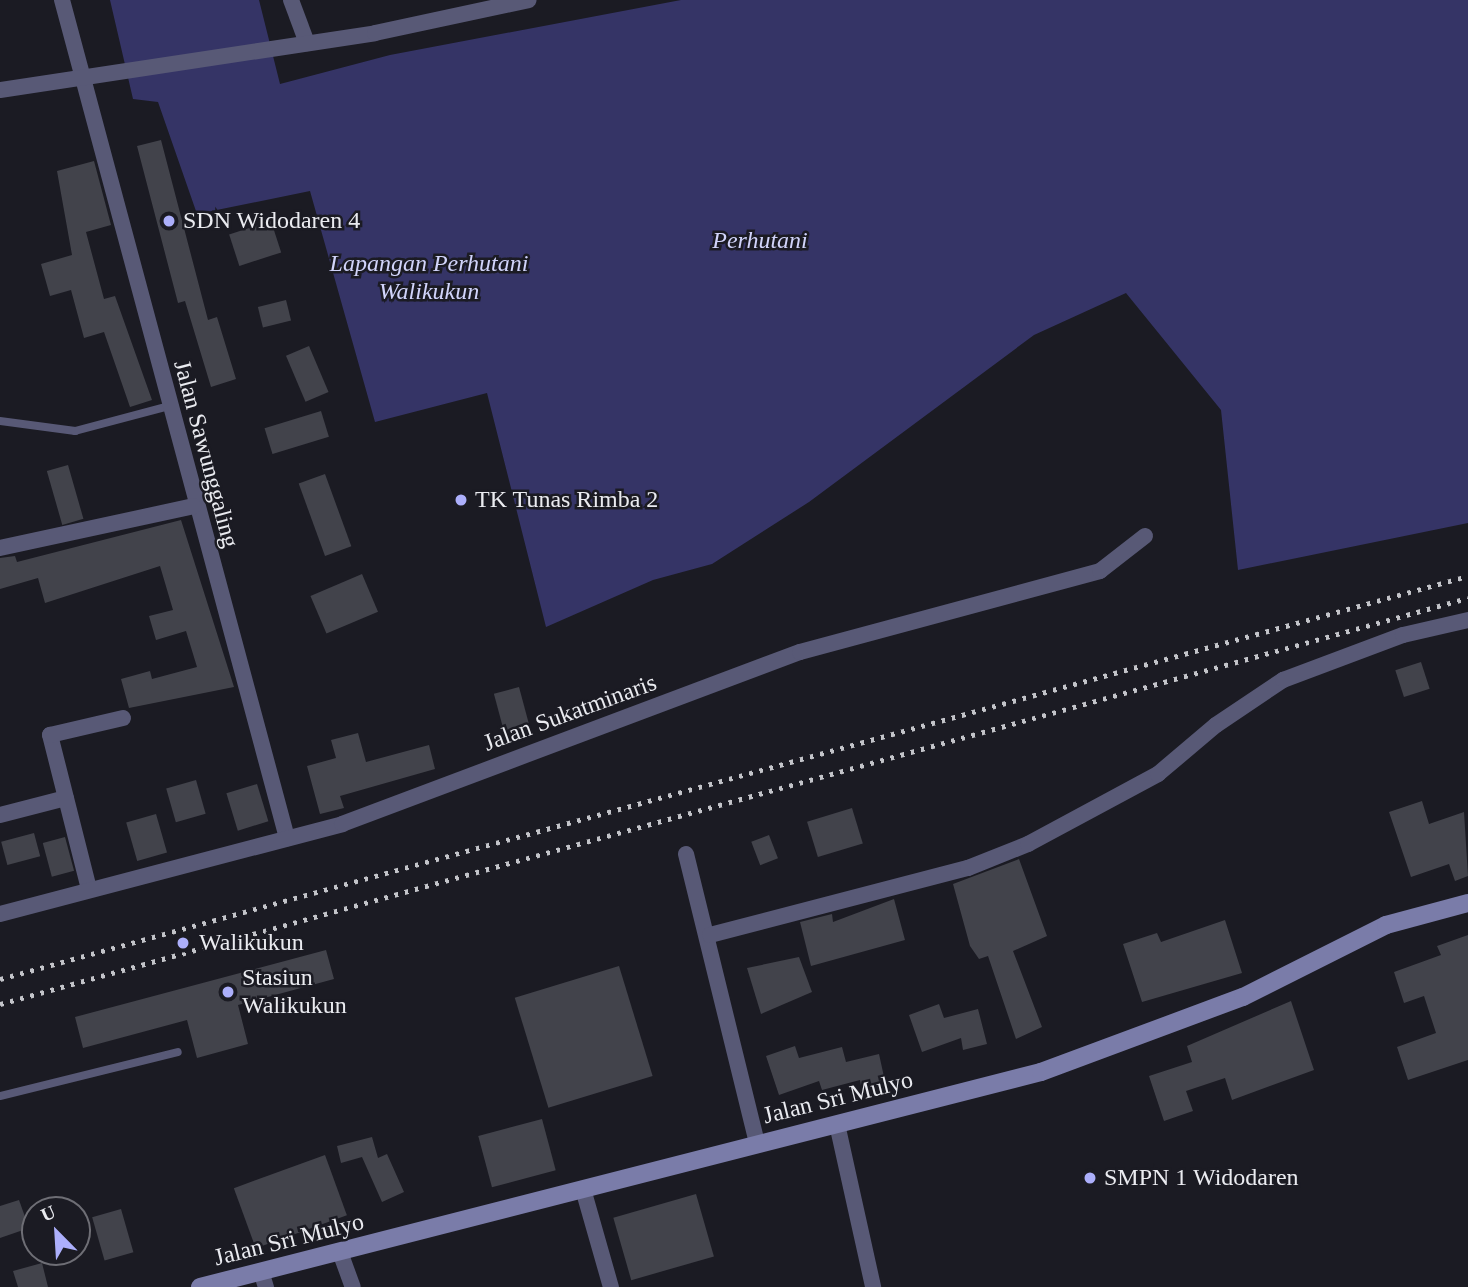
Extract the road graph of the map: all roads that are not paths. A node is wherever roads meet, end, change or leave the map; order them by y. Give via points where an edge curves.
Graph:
1 (62, 0) edge
2 (291, 0) edge
3 (529, 0) edge
4 (307, 43) junction
5 (88, 79) junction
6 (0, 90) edge
7 (169, 406) junction
8 (0, 421) edge
9 (194, 506) junction
10 (1145, 536) dead end
11 (0, 548) edge
12 (1468, 620) edge
13 (123, 719) dead end
14 (65, 798) junction
15 (0, 815) edge
16 (287, 838) junction
17 (685, 854) dead end
18 (89, 889) junction
19 (1468, 903) edge
20 (0, 914) edge
21 (710, 935) junction
22 (178, 1052) dead end
23 (0, 1096) edge
24 (837, 1124) junction
25 (757, 1144) junction
26 (583, 1189) junction
27 (340, 1252) junction
28 (263, 1279) edge
29 (200, 1287) edge
30 (353, 1287) edge
31 (611, 1287) edge
32 (873, 1287) edge

1 - 5 street, Jalan Sawunggaling
2 - 4 street
3 - 4 street
4 - 5 street
5 - 6 street
5 - 7 street, Jalan Sawunggaling
7 - 8 lane via 75,431
7 - 9 street, Jalan Sawunggaling
9 - 11 street
9 - 16 street, Jalan Sawunggaling
10 - 16 street, Jalan Sukatminaris via 1100,571 800,652 518,753 411,801
12 - 21 street via 1403,635 1283,680 1216,725 1158,774 1028,844 968,867
13 - 14 street via 50,735
14 - 15 street
14 - 18 street
16 - 18 street, Jalan Sukatminaris
17 - 21 street
18 - 20 street, Jalan Sukatminaris
19 - 24 main road, Jalan Sri Mulyo via 1386,925 1243,997 1150,1034 1041,1072
21 - 25 street
22 - 23 lane
24 - 25 main road, Jalan Sri Mulyo
24 - 32 street
25 - 26 main road, Jalan Sri Mulyo
26 - 27 main road, Jalan Sri Mulyo
26 - 31 street
27 - 28 main road, Jalan Sri Mulyo
27 - 30 street
28 - 29 main road, Jalan Sri Mulyo

